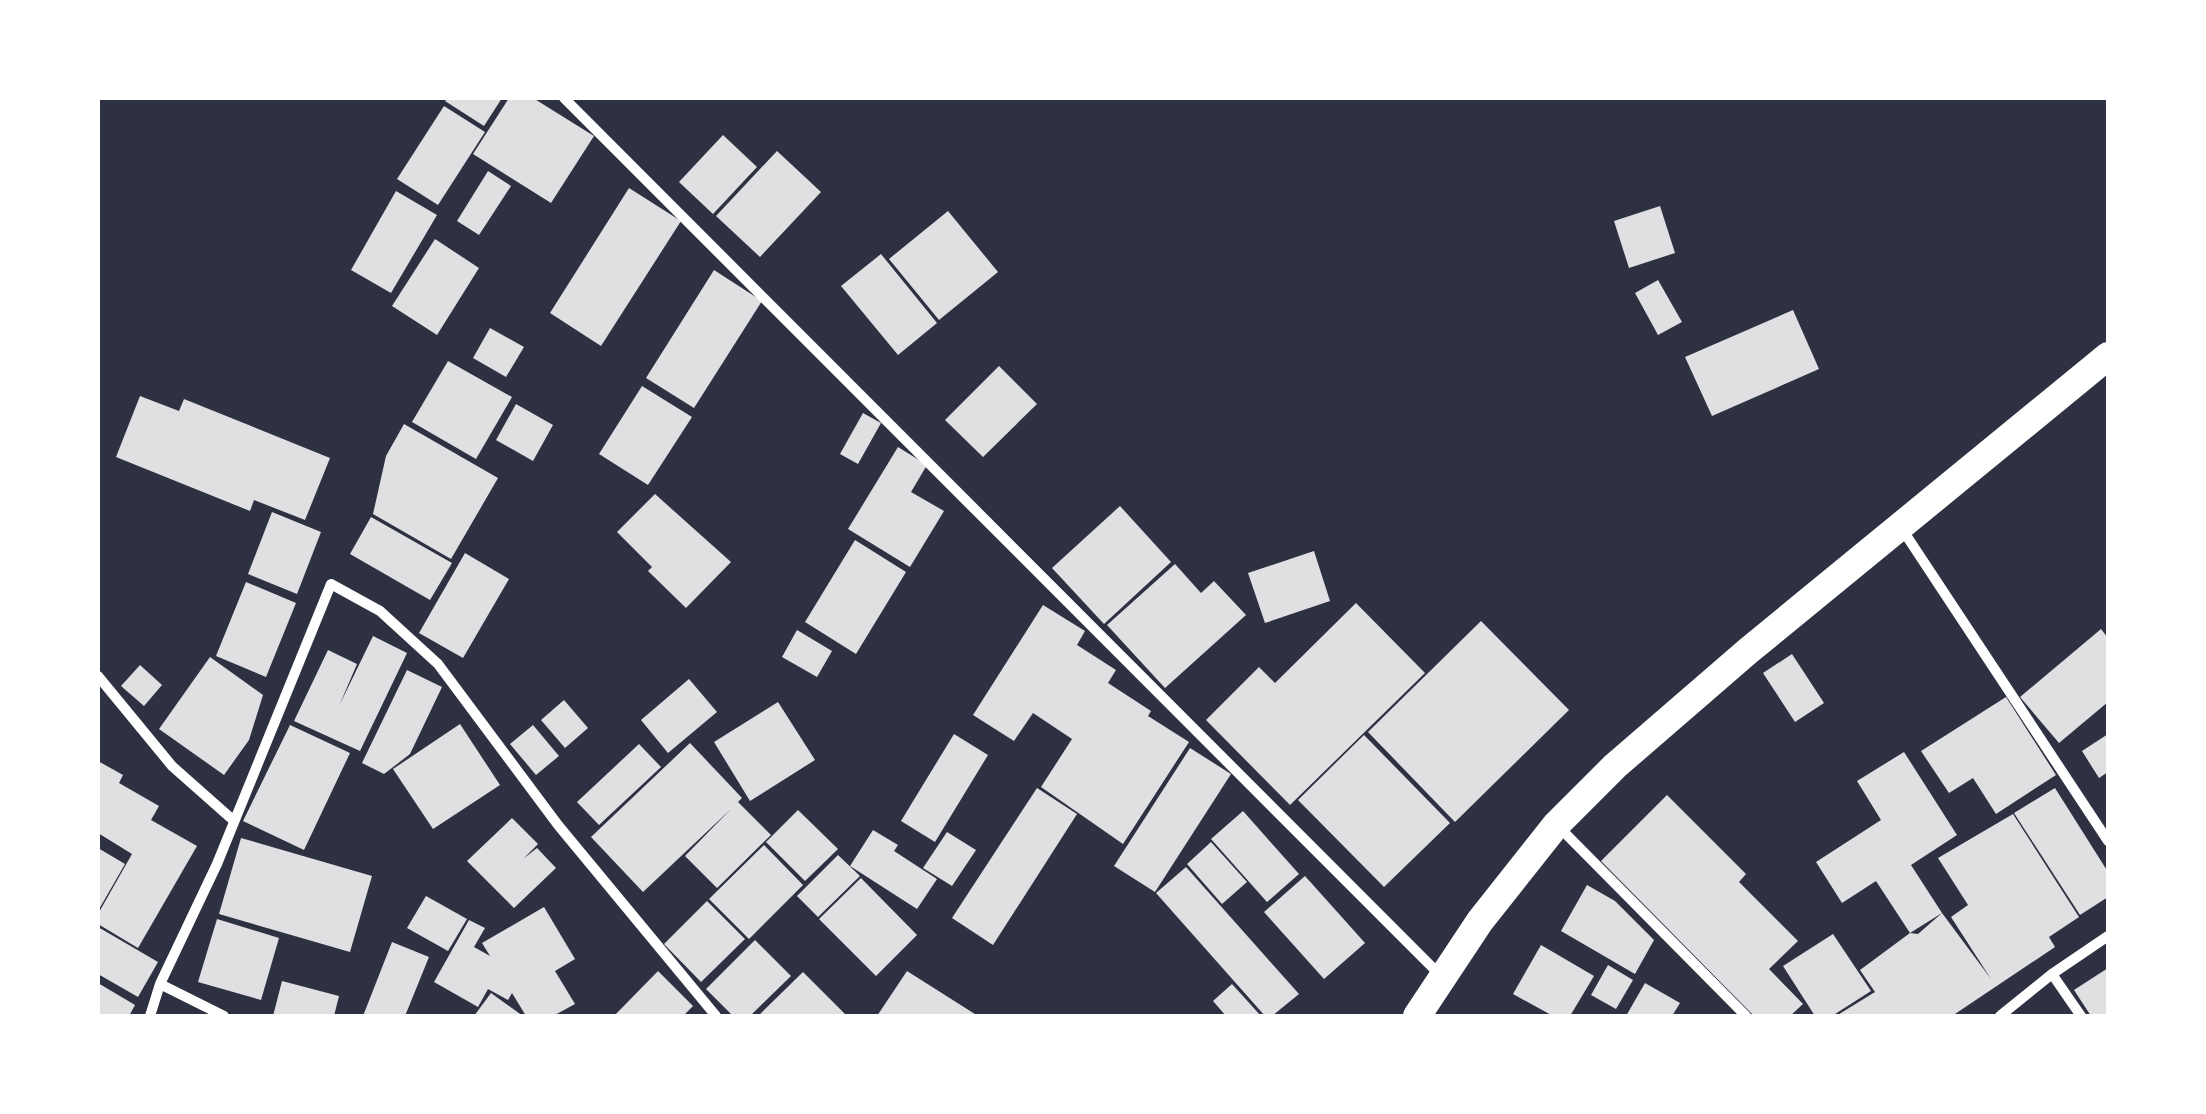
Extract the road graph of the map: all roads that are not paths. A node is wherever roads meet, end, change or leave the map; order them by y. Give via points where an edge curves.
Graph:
1 (564, 98) edge
2 (2108, 356) edge
3 (1900, 526) junction
4 (98, 676) edge
5 (233, 820) junction
6 (1556, 824) junction
7 (2108, 841) edge
8 (2108, 936) edge
9 (2052, 974) junction
10 (1443, 978) junction
11 (160, 984) junction
12 (150, 1016) edge
13 (224, 1016) edge
14 (716, 1016) edge
15 (1418, 1016) edge
16 (1746, 1016) edge
17 (2000, 1016) edge
18 (2080, 1016) edge

1 - 10 street
2 - 3 highway
3 - 6 highway via 1614,766
3 - 7 street
4 - 5 street via 172,766
5 - 11 street
5 - 14 street via 331,584 380,612 438,664 558,825
6 - 10 highway
6 - 16 street
8 - 9 street
9 - 17 street
9 - 18 street
10 - 15 highway
11 - 12 street
11 - 13 street

